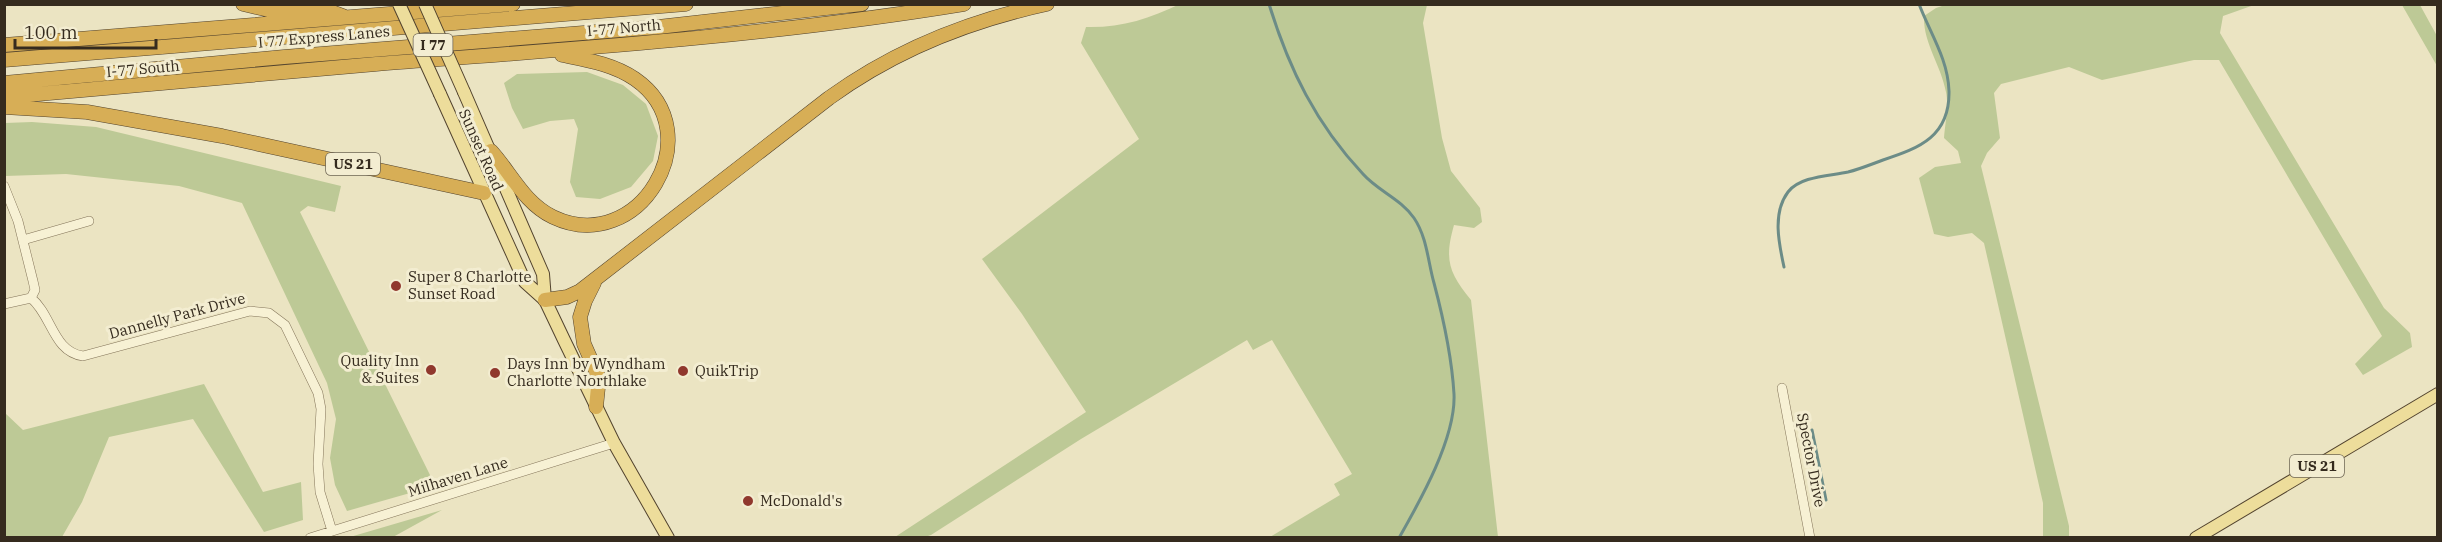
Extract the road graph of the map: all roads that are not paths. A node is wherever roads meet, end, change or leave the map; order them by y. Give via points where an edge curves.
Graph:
1 (243, 4) edge
2 (399, 4) edge
3 (424, 4) edge
4 (513, 4) edge
5 (686, 4) edge
6 (862, 4) edge
7 (964, 4) edge
8 (1047, 4) edge
9 (348, 18) junction
10 (4, 45) edge
11 (542, 52) junction
12 (4, 60) edge
13 (285, 71) joint
14 (4, 83) edge
15 (4, 97) edge
16 (4, 107) edge
17 (491, 151) junction
18 (4, 186) edge
19 (484, 193) junction
20 (89, 221) dead end
21 (23, 240) junction
22 (595, 281) junction
23 (31, 298) junction
24 (545, 300) junction
25 (4, 304) edge
26 (1782, 388) dead end
27 (2438, 394) edge
28 (596, 407) junction
29 (614, 443) junction
30 (332, 531) junction
31 (310, 537) edge
32 (668, 537) edge
33 (1810, 537) edge
34 (2196, 537) edge

1 - 9 highway via 268,10 324,9
2 - 19 main road, Sunset Road, bridge
3 - 17 main road, Sunset Road, bridge
4 - 9 highway, I 77
5 - 12 highway, I 77 Express Lanes / I 77
6 - 14 highway, I 77 Express Lanes / I 77 via 658,27
7 - 11 highway, I-77 North / I 77 via 784,29
8 - 22 highway via 941,35 868,70
9 - 10 highway, I 77
11 - 13 highway, I-77 North / I 77
11 - 17 highway via 617,69 652,96 664,119 667,142 657,184 641,204 618,218 591,225 570,223 536,206
13 - 15 highway, I-77 South / I 77
16 - 19 highway, US 21 via 87,112 189,129
17 - 24 main road, Sunset Road via 543,274
18 - 21 street
19 - 24 main road, Sunset Road via 525,282
20 - 21 street
21 - 23 street via 35,290
22 - 24 highway via 571,296
22 - 28 highway via 580,317 584,344 599,378
23 - 25 street
23 - 30 street, Dannelly Park Drive via 46,313 63,348 82,357 250,310 269,313 281,321 320,402 320,492
24 - 28 main road, Sunset Road
26 - 33 street, Spector Drive
27 - 34 main road, US 21
28 - 29 main road, Sunset Road
29 - 30 street, Milhaven Lane
29 - 32 main road, Sunset Road
30 - 31 street, Milhaven Lane

